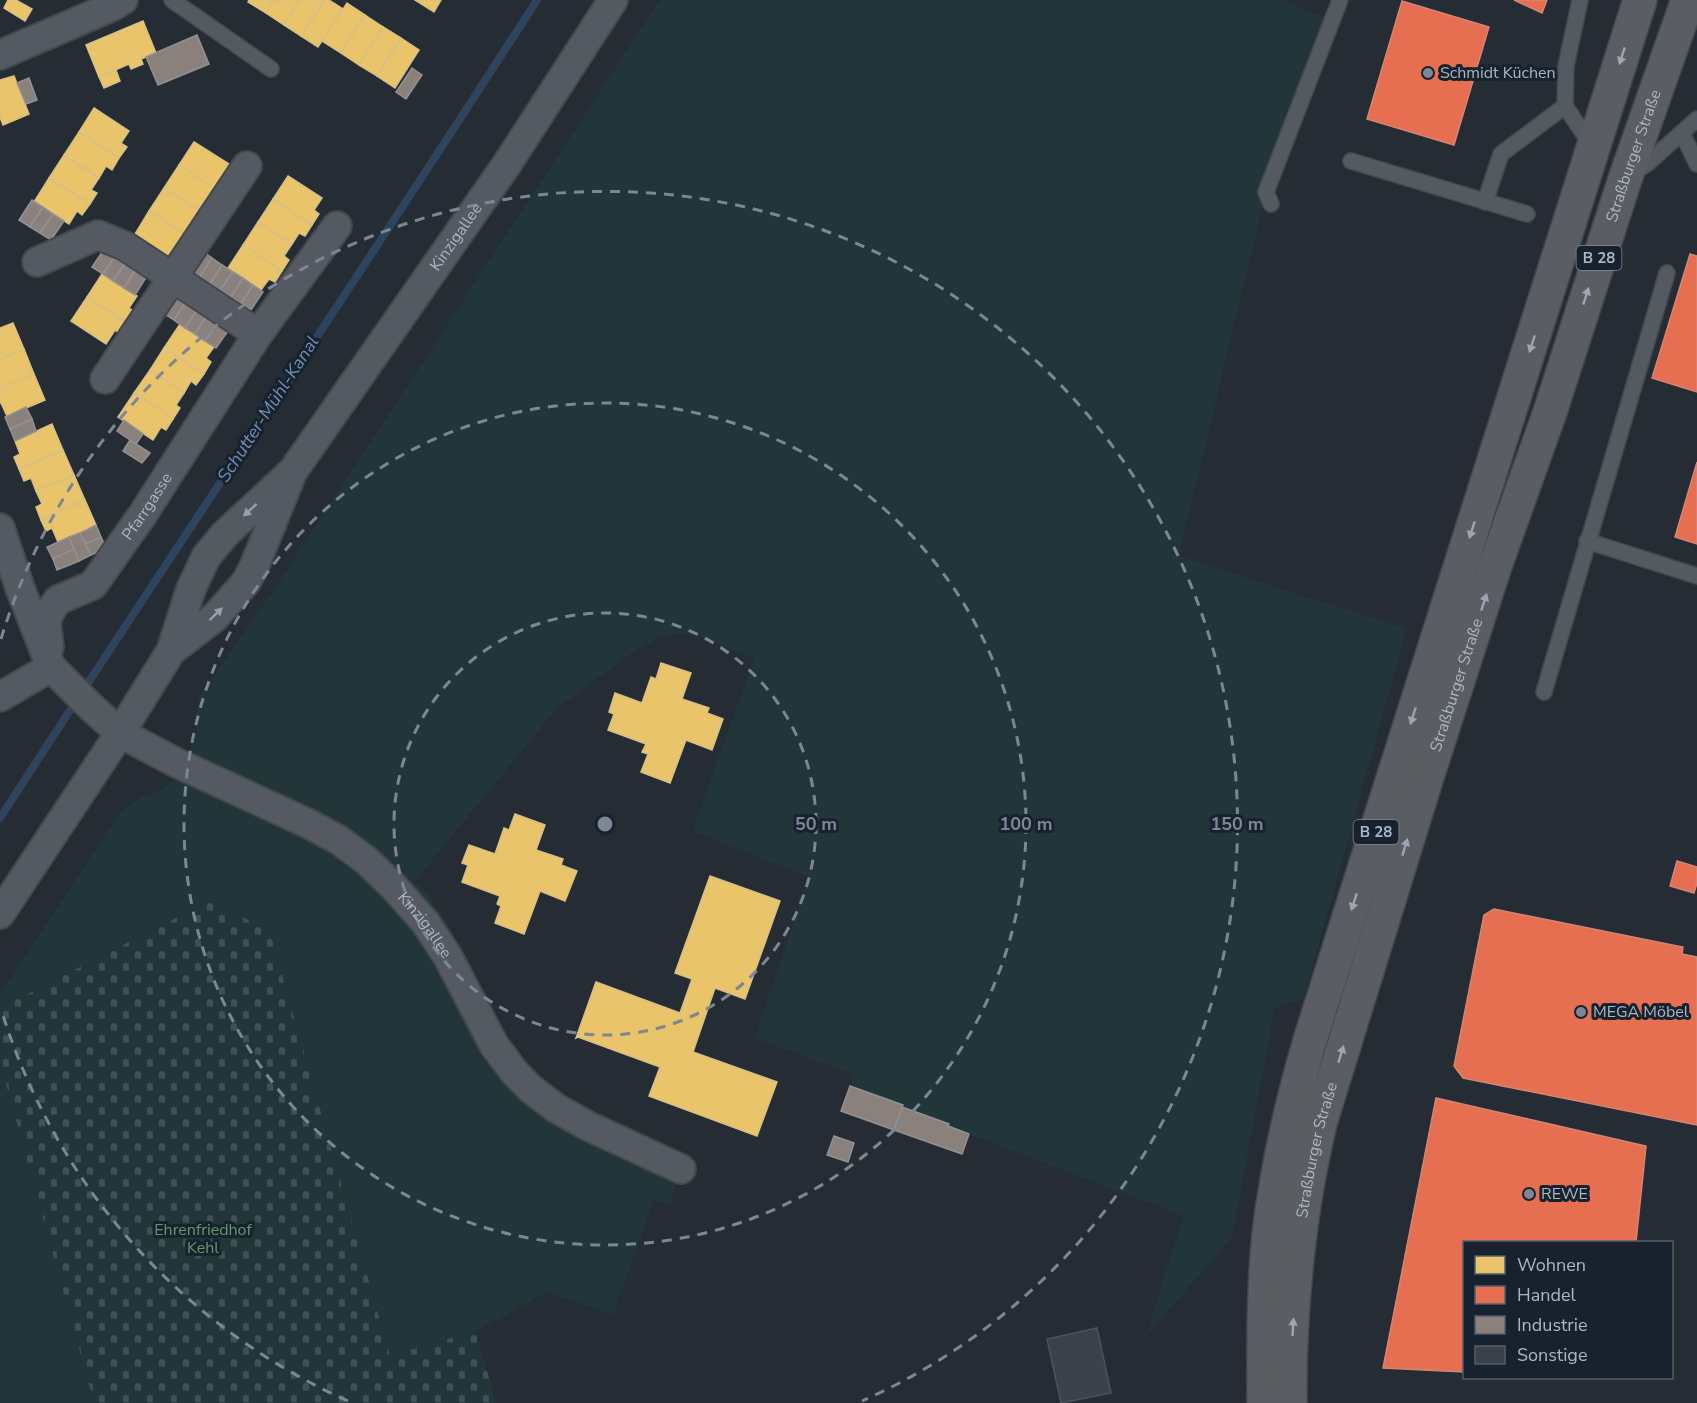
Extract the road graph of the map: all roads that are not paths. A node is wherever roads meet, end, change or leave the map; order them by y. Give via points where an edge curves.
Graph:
1 (123, 0) edge
2 (172, 0) edge
3 (613, 0) edge
4 (1340, 0) edge
5 (1580, 0) edge
6 (1640, 0) edge
7 (1688, 0) edge
8 (0, 55) edge
9 (271, 69) dead end
10 (1565, 106) junction
11 (1697, 119) edge
12 (1682, 133) junction
13 (1593, 147) junction
14 (1351, 161) dead end
15 (1697, 164) edge
16 (247, 166) dead end
17 (1625, 179) junction
18 (1485, 202) junction
19 (1270, 204) dead end
20 (1527, 214) dead end
21 (337, 226) dead end
22 (37, 262) dead end
23 (1667, 273) dead end
24 (172, 276) junction
25 (258, 334) junction
26 (105, 379) dead end
27 (293, 471) junction
28 (0, 528) edge
29 (1587, 541) junction
30 (1697, 576) edge
31 (171, 651) junction
32 (51, 667) junction
33 (1544, 692) dead end
34 (0, 697) edge
35 (120, 733) junction
36 (0, 914) edge
37 (681, 1169) dead end
38 (1277, 1395) edge

1 - 8 street
2 - 9 lane
3 - 27 street, Kinzigallee via 507,164
4 - 19 lane via 1266,192
5 - 10 lane via 1566,66
6 -> 13 highway, Straßburger Straße / B 28
7 - 17 highway, Straßburger Straße / B 28
10 - 13 lane
10 - 18 lane via 1501,154
11 - 12 lane
12 - 15 lane
12 - 17 lane
13 -> 38 highway, Straßburger Straße / B 28 via 1295,1092 1269,1234 1263,1319
14 - 18 lane
16 - 24 street
38 -> 17 highway, Straßburger Straße / B 28 via 1311,1160 1321,1120 1429,769
18 - 20 lane
21 - 25 street, Pfarrgasse
22 - 24 street via 98,235 125,246
23 - 29 lane
24 - 25 street
24 - 26 street
25 - 32 street, Pfarrgasse via 93,585 58,600 51,610 46,621
31 -> 27 street, Kinzigallee via 215,617 246,582
27 -> 31 street, Kinzigallee via 225,534 206,557
28 - 32 street
29 - 30 lane
29 - 33 lane
31 - 35 street, Kinzigallee
32 - 34 street
32 - 35 street
35 - 36 street, Kinzigallee
35 - 37 street, Kinzigallee via 307,823 367,861 425,922 494,1045 531,1089 588,1126

